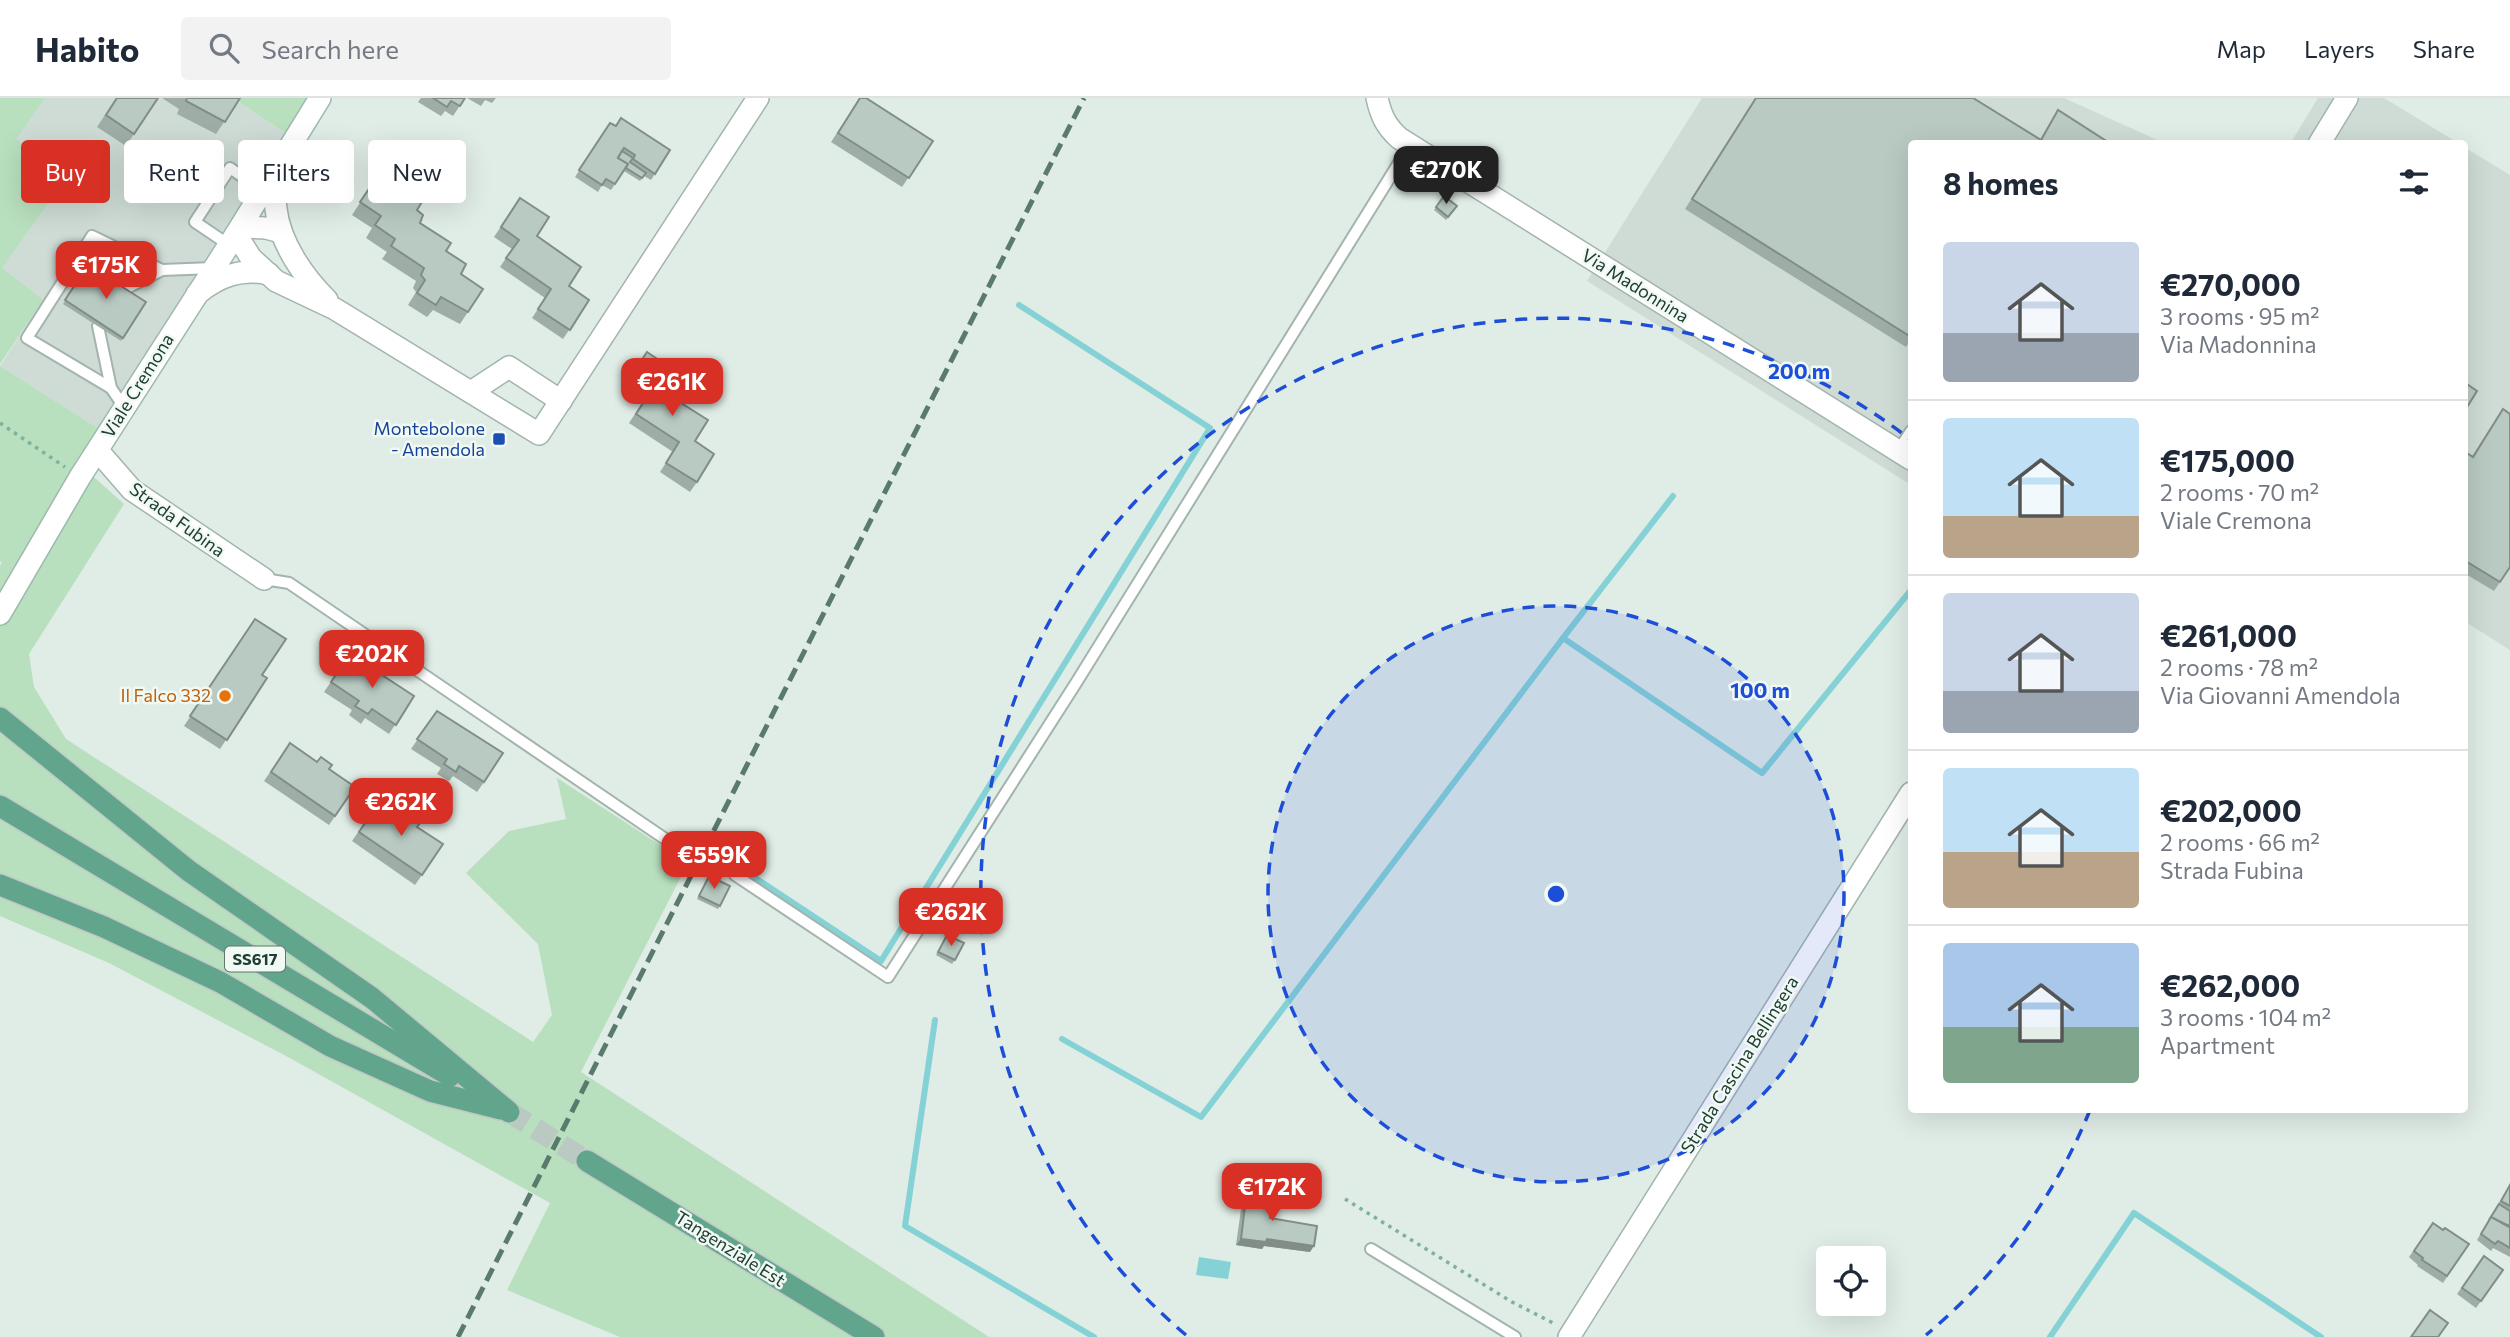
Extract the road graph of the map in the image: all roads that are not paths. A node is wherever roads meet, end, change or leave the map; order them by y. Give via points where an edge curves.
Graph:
1 (320, 98) edge
2 (758, 98) edge
3 (1377, 98) edge
4 (2347, 98) edge
5 (294, 140) edge
6 (2321, 140) edge
7 (1410, 145) junction
8 (238, 174) edge
9 (255, 203) edge
10 (276, 203) edge
11 (281, 232) junction
12 (235, 235) junction
13 (213, 268) junction
14 (162, 270) junction
15 (268, 274) junction
16 (196, 295) junction
17 (335, 309) junction
18 (111, 388) junction
19 (471, 392) junction
20 (561, 401) junction
21 (124, 407) junction
22 (98, 451) junction
23 (1904, 455) edge
24 (69, 496) junction
25 (264, 579) joint
26 (0, 587) edge
27 (0, 614) edge
28 (0, 718) edge
29 (1908, 798) edge
30 (0, 806) edge
31 (677, 847) dead end
32 (735, 875) dead end
33 (0, 885) edge
34 (509, 1112) junction
35 (587, 1161) tunnel mouth
36 (1371, 1249) dead end
37 (1571, 1334) edge
38 (874, 1337) edge
39 (1516, 1337) edge

1 - 5 street, Viale Cremona
2 - 20 street
3 - 7 street, Via Madonnina via 1388,127
4 - 6 street
7 - 23 street, Via Madonnina
7 - 32 lane via 888,977
8 - 12 lane via 230,169 195,222
9 - 12 street, Viale Cremona
10 - 11 street
11 - 12 street via 266,228
11 - 17 street via 307,281
12 - 13 street, Viale Cremona
12 - 15 street
13 - 14 lane
13 - 16 street, Viale Cremona
14 - 18 lane via 121,291 98,326
14 - 18 lane via 92,236 27,338
15 - 16 street via 235,272
15 - 17 street
16 - 21 street, Viale Cremona
17 - 19 street
18 - 21 lane
19 - 20 street via 509,367
19 - 20 street via 539,434
21 - 22 street, Viale Cremona
22 - 24 street, Viale Cremona
22 - 25 street, Strada Fubina via 132,490
24 - 26 street, Viale Cremona
24 - 27 street, Viale Cremona
25 - 31 lane via 289,583
28 - 34 main road via 189,871 372,998
29 - 37 street, Strada Cascina Bellingera
30 - 34 main road, SS617
33 - 34 main road via 104,927 220,982 330,1046 417,1085
35 - 38 main road, Tangenziale Est
36 - 39 lane

